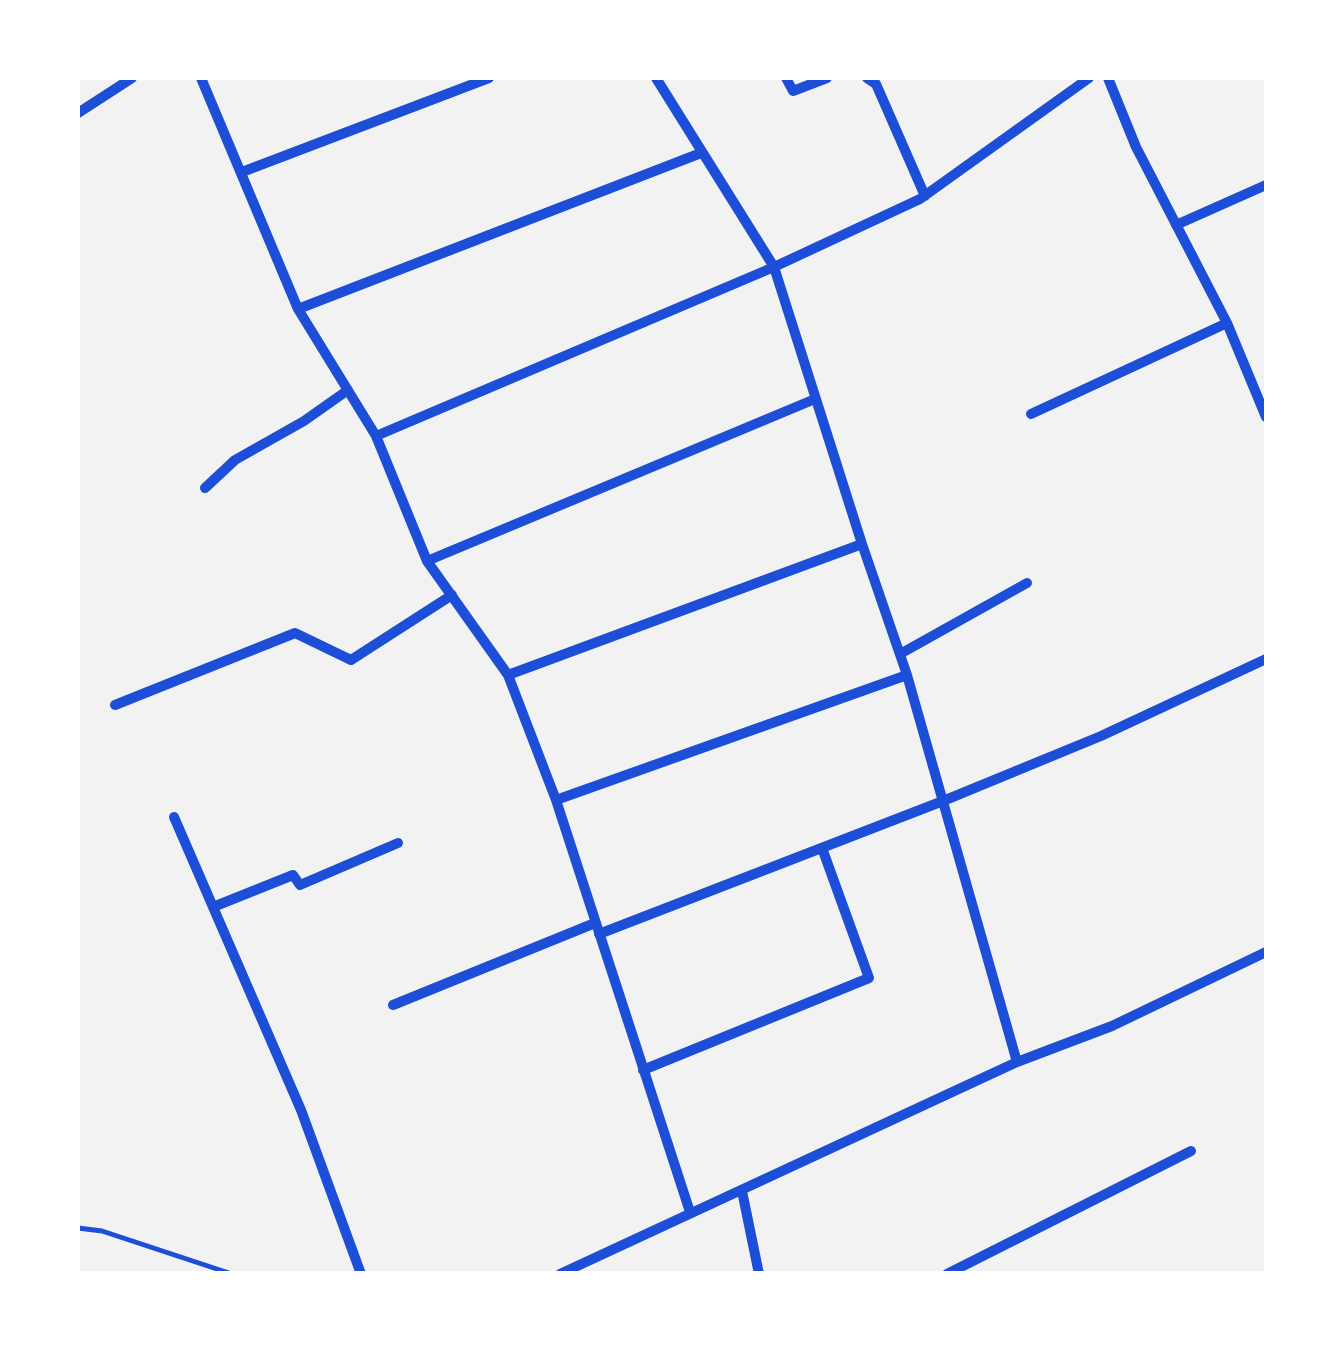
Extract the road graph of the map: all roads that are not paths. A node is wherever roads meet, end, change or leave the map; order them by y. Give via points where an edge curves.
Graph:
1 (132, 78) edge
2 (201, 78) edge
3 (489, 78) edge
4 (656, 78) edge
5 (786, 78) edge
6 (826, 78) edge
7 (867, 78) edge
8 (1088, 78) edge
9 (1108, 78) edge
10 (78, 113) edge
11 (700, 153) junction
12 (242, 172) junction
13 (1266, 185) edge
14 (925, 196) junction
15 (1176, 225) junction
16 (774, 267) junction
17 (298, 309) junction
18 (1227, 323) junction
19 (348, 390) junction
20 (815, 398) junction
21 (1031, 414) dead end
22 (1266, 417) edge
23 (376, 436) junction
24 (205, 488) dead end
25 (862, 544) junction
26 (427, 560) junction
27 (1027, 583) dead end
28 (452, 596) junction
29 (900, 654) junction
30 (1266, 659) edge
31 (508, 675) junction
32 (907, 675) junction
33 (115, 705) dead end
34 (556, 800) junction
35 (943, 802) junction
36 (174, 817) dead end
37 (398, 842) dead end
38 (822, 848) junction
39 (213, 907) junction
40 (597, 928) junction
41 (1266, 952) edge
42 (393, 1006) dead end
43 (1017, 1062) junction
44 (643, 1070) junction
45 (1191, 1151) dead end
46 (742, 1191) junction
47 (690, 1212) junction
48 (361, 1274) edge
49 (560, 1274) edge
50 (758, 1274) edge
51 (947, 1274) edge

1 - 10 street
2 - 12 street
3 - 12 street
4 - 11 street
5 - 6 street via 794,91
7 - 14 street via 876,84
8 - 14 street
9 - 15 street
11 - 16 street
11 - 17 street
12 - 17 street
13 - 15 street
14 - 16 street
15 - 18 street
16 - 20 street
16 - 23 street
17 - 19 street
18 - 21 street
18 - 22 street
19 - 23 street
19 - 24 street via 235,460
20 - 25 street
20 - 26 street
23 - 26 street
25 - 29 street
25 - 31 street
26 - 28 street
27 - 29 street
28 - 31 street
28 - 33 street via 351,660 294,633
29 - 32 street
30 - 35 street
31 - 34 street
32 - 34 street
32 - 35 street
34 - 40 street
35 - 38 street
35 - 43 street
36 - 39 street
37 - 39 street via 300,885 293,875
38 - 40 street
38 - 44 street via 869,978
39 - 48 street
40 - 42 street
40 - 44 street
41 - 43 street via 1112,1026
43 - 46 street
44 - 47 street
45 - 51 street
46 - 47 street
46 - 50 street
47 - 49 street

